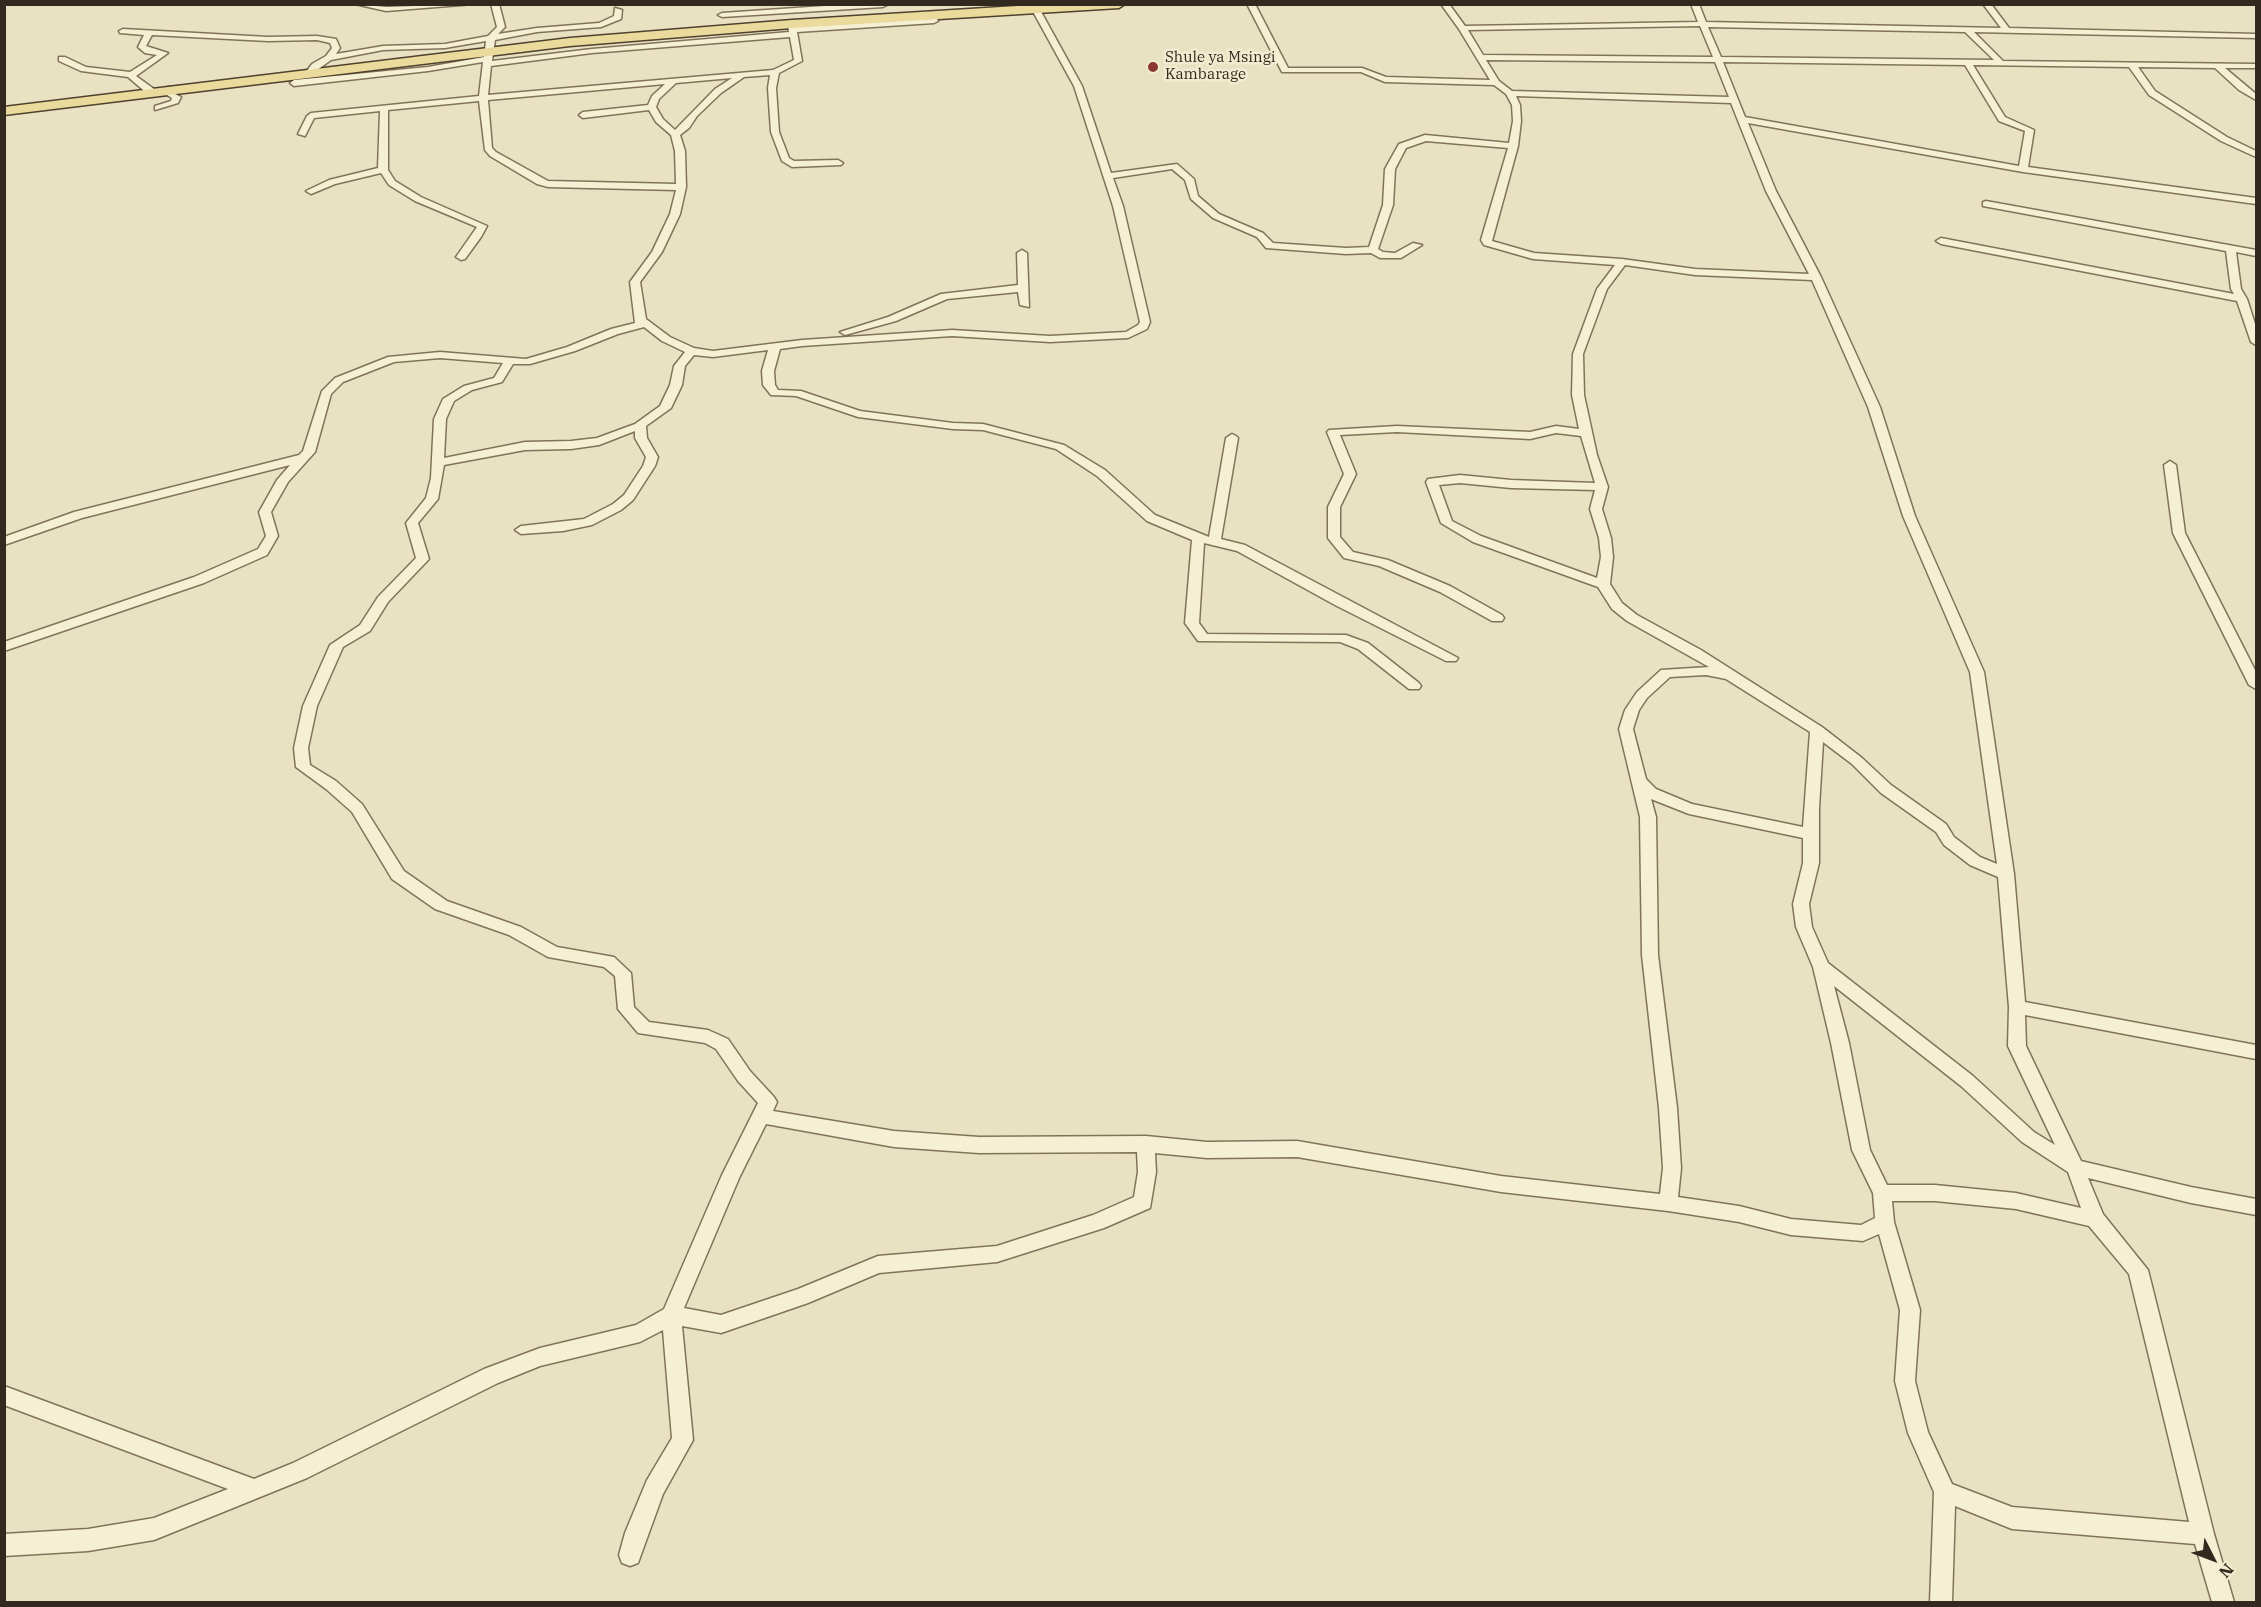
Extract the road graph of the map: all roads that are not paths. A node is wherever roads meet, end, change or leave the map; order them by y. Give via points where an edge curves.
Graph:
1 (359, 4) edge
2 (470, 4) edge
3 (495, 4) edge
4 (1119, 4) edge
5 (1251, 4) edge
6 (1445, 4) edge
7 (1695, 4) edge
8 (1987, 4) edge
9 (443, 5) edge
10 (1088, 5) edge
11 (1035, 8) junction
12 (884, 9) edge
13 (618, 10) dead end
14 (722, 15) dead end
15 (932, 15) junction
16 (1701, 24) junction
17 (1463, 28) junction
18 (794, 29) junction
19 (1967, 30) junction
20 (123, 31) dead end
21 (2007, 31) junction
22 (148, 34) junction
23 (2256, 36) edge
24 (491, 37) junction
25 (1480, 57) junction
26 (62, 58) dead end
27 (329, 58) junction
28 (488, 58) junction
29 (1716, 59) junction
30 (1968, 63) junction
31 (2001, 63) junction
32 (2132, 65) junction
33 (2218, 66) junction
34 (2256, 66) edge
35 (310, 72) junction
36 (775, 72) junction
37 (131, 75) junction
38 (742, 75) junction
39 (673, 81) junction
40 (294, 83) dead end
41 (1496, 83) junction
42 (171, 89) junction
43 (149, 92) junction
44 (1510, 93) junction
45 (2256, 97) edge
46 (483, 98) junction
47 (1733, 100) junction
48 (652, 107) junction
49 (158, 108) dead end
50 (384, 108) junction
51 (4, 111) edge
52 (583, 115) dead end
53 (1740, 119) junction
54 (302, 134) dead end
55 (675, 134) junction
56 (1513, 146) junction
57 (2256, 154) edge
58 (838, 163) dead end
59 (2023, 169) junction
60 (383, 170) junction
61 (1107, 176) junction
62 (681, 187) junction
63 (311, 191) dead end
64 (2256, 201) edge
65 (1986, 204) dead end
66 (1941, 241) dead end
67 (1417, 246) dead end
68 (2231, 249) junction
69 (1373, 250) junction
70 (1022, 253) dead end
71 (2256, 253) edge
72 (461, 257) dead end
73 (1622, 262) junction
74 (1816, 277) junction
75 (1023, 288) junction
76 (2242, 299) junction
77 (1025, 305) dead end
78 (641, 320) junction
79 (2256, 342) edge
80 (814, 343) junction
81 (775, 346) junction
82 (692, 351) junction
83 (509, 362) junction
84 (639, 426) junction
85 (1587, 433) junction
86 (1232, 438) dead end
87 (303, 458) junction
88 (438, 463) junction
89 (2170, 465) dead end
90 (1602, 487) junction
91 (521, 530) dead end
92 (1198, 538) junction
93 (4, 541) edge
94 (1214, 542) junction
95 (1603, 584) junction
96 (1497, 618) dead end
97 (4, 647) edge
98 (1451, 658) dead end
99 (1733, 678) junction
100 (2256, 685) edge
101 (1414, 686) dead end
102 (1817, 730) junction
103 (1641, 783) junction
104 (1811, 834) junction
105 (2006, 874) junction
106 (1821, 967) junction
107 (2016, 1006) junction
108 (2256, 1052) edge
109 (761, 1116) junction
110 (1146, 1144) junction
111 (2075, 1167) junction
112 (1882, 1193) junction
113 (1668, 1203) junction
114 (2256, 1207) edge
115 (2095, 1219) junction
116 (1885, 1222) junction
117 (671, 1315) junction
118 (4, 1395) edge
119 (253, 1489) junction
120 (1945, 1492) junction
121 (2203, 1534) junction
122 (4, 1545) edge
123 (630, 1555) dead end
124 (1941, 1602) edge
125 (2223, 1602) edge

1 - 9 street via 386,9
2 - 9 street
3 - 24 street via 501,27
4 - 10 main road
5 - 41 street via 1285,70 1362,70 1385,79
6 - 17 street
7 - 16 street
8 - 21 street
10 - 11 main road
11 - 15 main road
11 - 61 street via 1078,86
12 - 14 street
12 - 15 main road
12 - 18 main road
13 - 24 street via 618,17 601,25
15 - 18 street via 934,21
16 - 17 street
16 - 19 street
16 - 29 street
17 - 25 street
18 - 28 main road via 605,39
18 - 36 street via 798,61
19 - 21 street
19 - 31 street
20 - 22 street
21 - 23 street
22 - 27 street via 333,40 336,48
22 - 37 street via 142,47 164,53
24 - 27 street
24 - 28 street
25 - 29 street
25 - 41 street
26 - 37 street via 84,69
27 - 35 street
28 - 35 main road
28 - 40 street via 428,69
28 - 46 street
29 - 30 street
29 - 47 street
30 - 31 street
30 - 59 street via 2002,119 2030,130
31 - 32 street
32 - 33 street
32 - 57 street via 2152,93 2224,139
33 - 34 street
33 - 45 street
35 - 42 main road
36 - 38 street
36 - 58 street via 771,88 775,132 785,159 792,164
37 - 43 street
38 - 39 street
38 - 55 street via 718,91
39 - 46 street
39 - 48 street via 655,98
41 - 44 street
42 - 43 main road
42 - 49 street via 171,95 177,97 174,103
43 - 51 main road
44 - 47 street
44 - 56 street via 1517,121
46 - 50 street
46 - 62 street via 488,148 540,182
47 - 53 street
48 - 52 street
48 - 55 street via 659,120
50 - 54 street via 311,116
50 - 60 street
53 - 59 street
53 - 74 street via 1771,191
55 - 62 street via 680,151
56 - 69 street via 1425,138 1402,146 1390,169 1388,205
56 - 73 street via 1488,243 1533,256
59 - 64 street
60 - 63 street
60 - 72 street via 392,183 418,200 482,226
61 - 69 street via 1174,166 1189,179 1194,197 1216,216 1260,235 1270,246
61 - 80 street via 1118,206 1143,327 1128,335 1050,339 952,333
62 - 78 street via 675,214 657,252 635,282
65 - 68 street
66 - 76 street
67 - 69 street via 1397,256 1380,255
68 - 71 street
68 - 76 street via 2236,289
70 - 75 street
73 - 74 street via 1695,273
73 - 85 street via 1602,290 1578,354 1578,395
74 - 105 street via 1874,407 1909,516 1977,672
75 - 77 street
75 - 80 street via 945,296 892,319 820,338
76 - 79 street
78 - 82 street via 666,339
78 - 83 street via 633,328 609,333 555,355
80 - 81 street
81 - 82 street via 713,354
81 - 92 street via 768,371 769,385 775,393 796,393 858,414 983,428 1060,447 1101,473 1151,518
82 - 84 street via 680,366 676,385 664,408
83 - 87 street via 440,355 392,359 349,375 326,393 309,452
83 - 88 street via 498,380 468,388 448,399 440,419
84 - 88 street via 598,441 525,447
84 - 91 street via 652,457 629,497 588,522
85 - 90 street
85 - 96 street via 1556,429 1530,436 1397,429 1333,432 1350,474 1334,507 1334,538 1350,555 1424,581
86 - 94 street
87 - 93 street via 78,515
87 - 97 street via 283,480 265,512 272,536 263,552 199,580
88 - 109 street via 432,499 412,523 423,559 383,600 365,628 337,645 310,706 301,748 303,767 357,808 398,874 441,905 515,931 554,953 608,961 623,973 627,1009 644,1028 708,1037 722,1044 768,1102
89 - 100 street via 2179,533
90 - 95 street via 1596,509 1607,557
90 - 95 street via 1460,479 1432,482 1447,523 1477,540
92 - 94 street
92 - 101 street via 1192,623 1203,638 1341,638 1363,646
94 - 98 street via 1241,548
95 - 99 street via 1617,606 1632,618
99 - 102 street
99 - 103 street via 1706,671 1666,673 1642,695 1626,729
102 - 104 street
102 - 105 street via 1886,789 1941,828 1949,841 1975,861
103 - 104 street via 1651,793 1689,809
103 - 113 street via 1648,817 1650,955 1671,1156
104 - 106 street via 1811,864 1801,904 1804,927
105 - 107 street
106 - 111 street via 1967,1081 2028,1137
106 - 112 street via 1861,1150
107 - 108 street
107 - 111 street via 2017,1046
109 - 110 street via 894,1139 979,1145
109 - 117 street via 731,1175
110 - 113 street via 1208,1150 1297,1149 1501,1184
110 - 117 street via 1143,1202 1097,1221 997,1254 878,1265 721,1324
111 - 114 street
111 - 115 street
112 - 115 street via 1935,1193 2016,1201
112 - 116 street
113 - 116 street via 1791,1227 1863,1233
115 - 121 street via 2138,1270
116 - 120 street via 1910,1310 1905,1382 1918,1433
117 - 119 street via 640,1333 540,1357 491,1376 300,1471
117 - 123 street via 683,1440 655,1487
118 - 119 street
119 - 122 street via 154,1529 88,1540
120 - 121 street via 2012,1518
120 - 124 street
121 - 125 street

